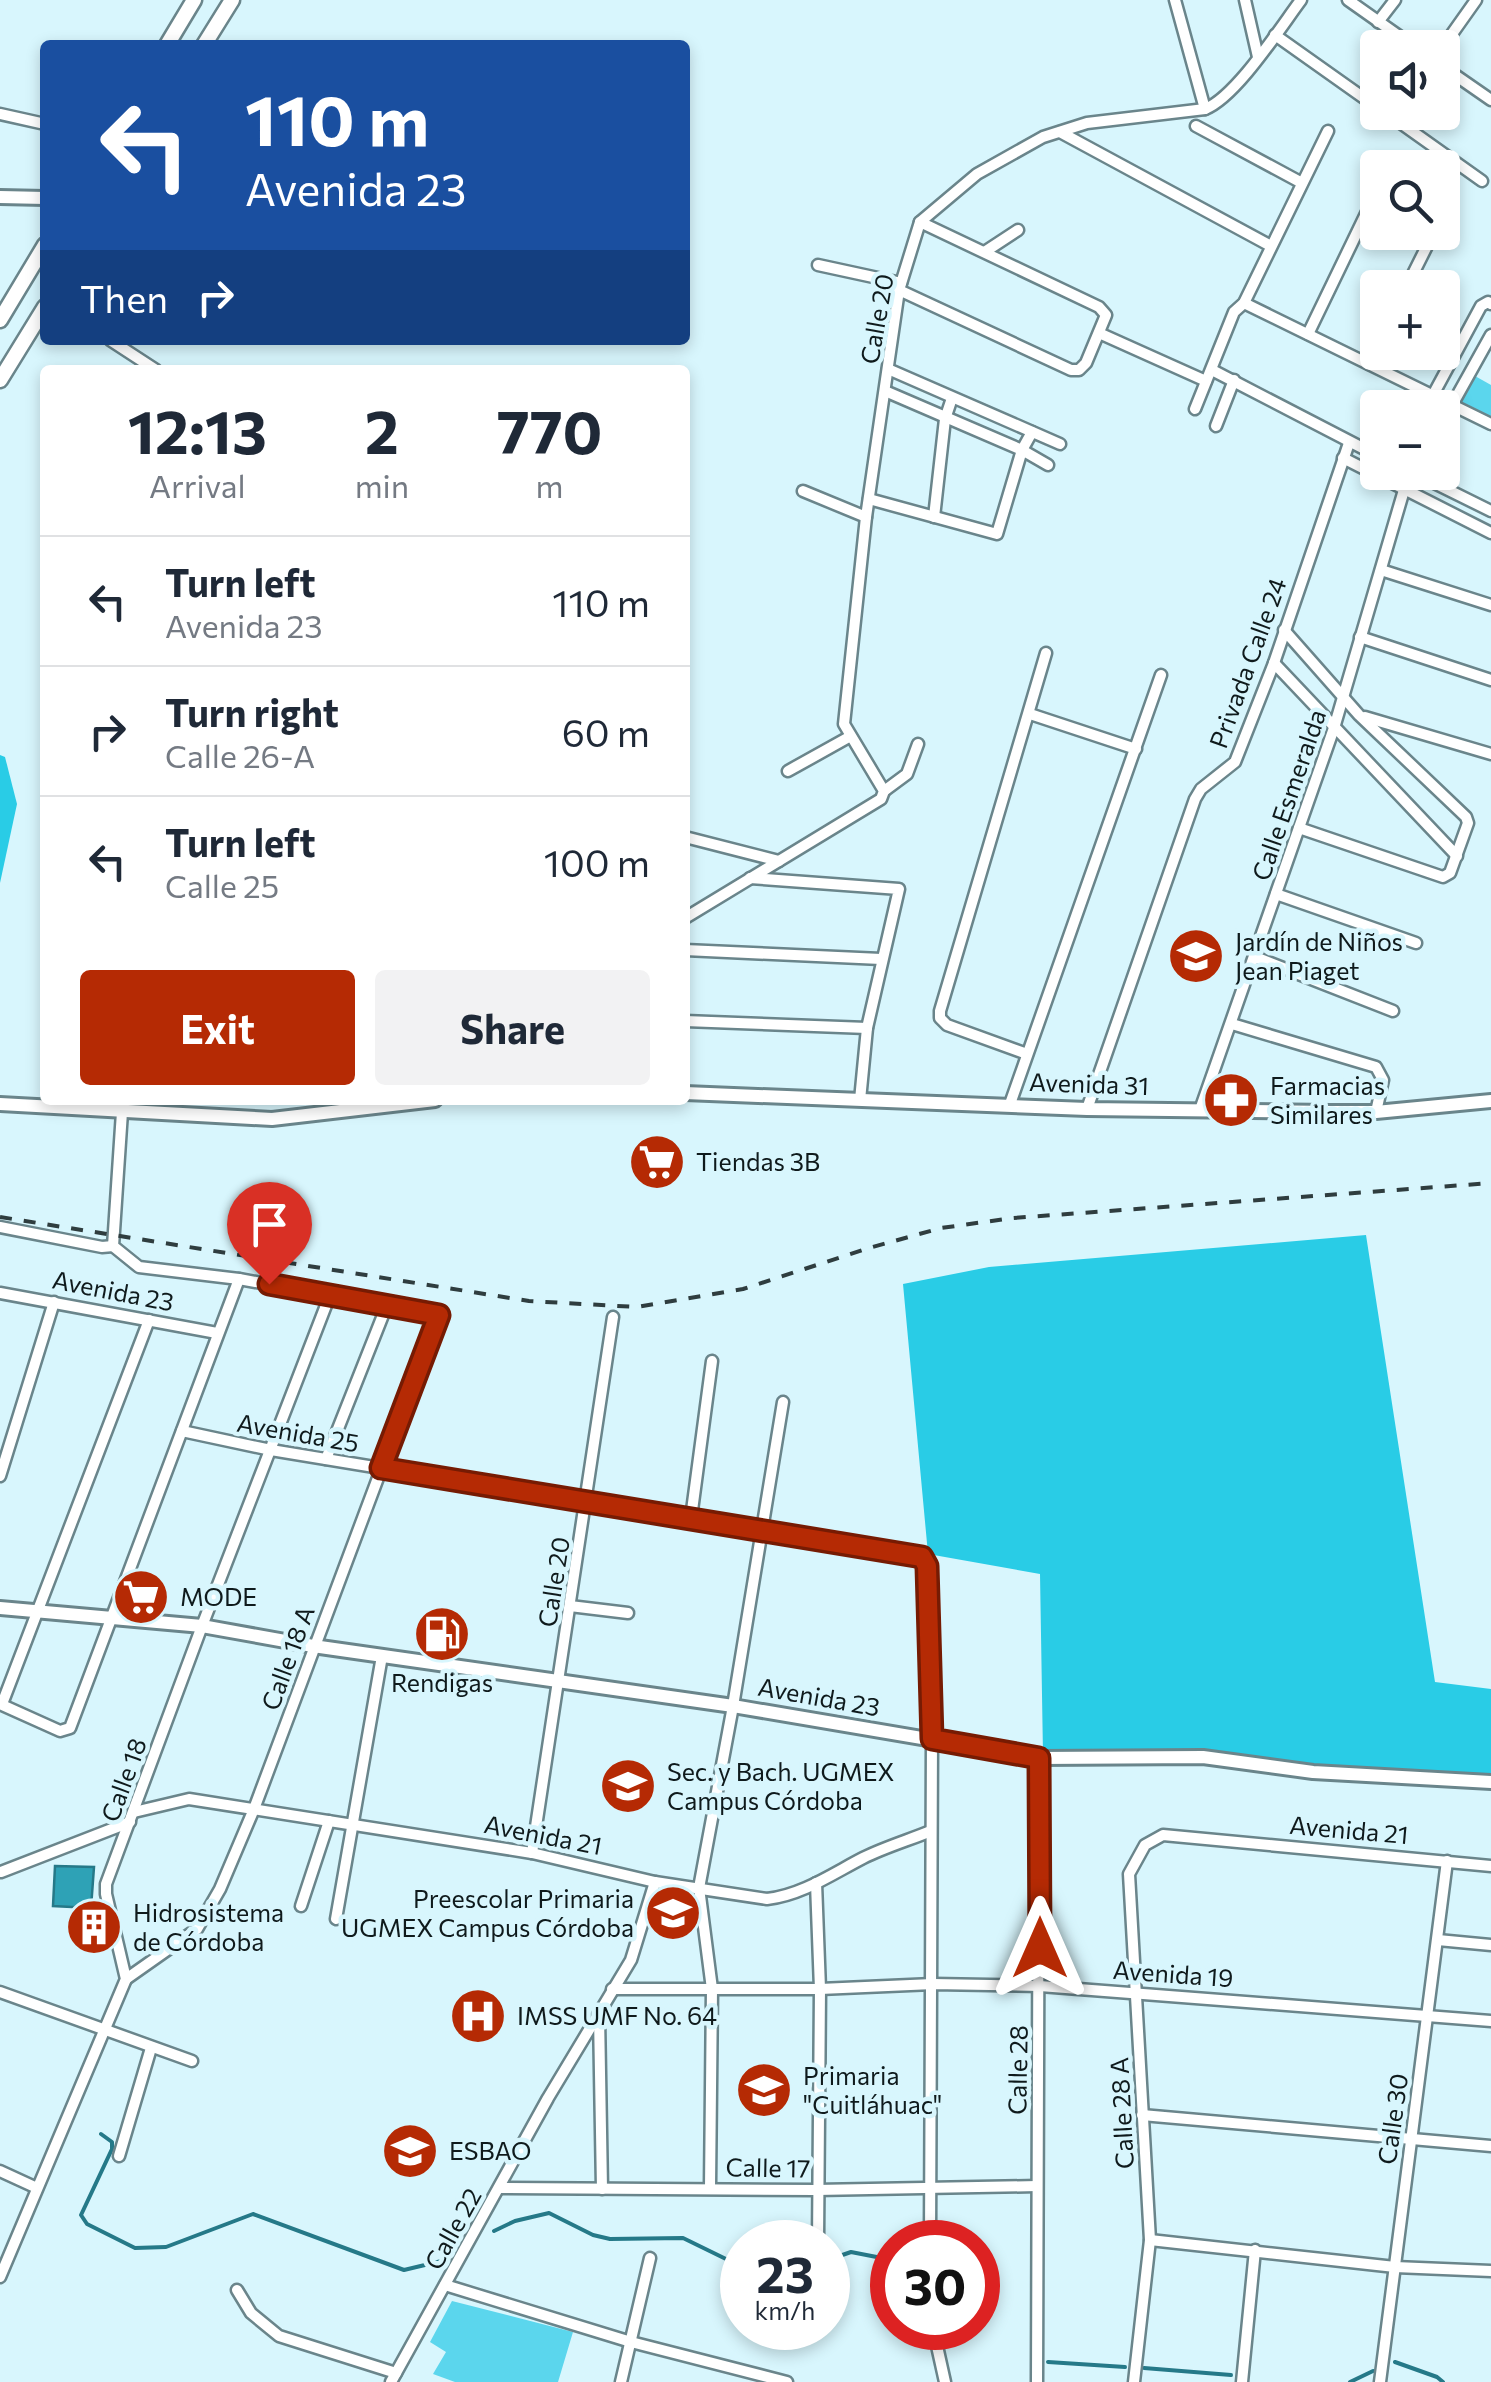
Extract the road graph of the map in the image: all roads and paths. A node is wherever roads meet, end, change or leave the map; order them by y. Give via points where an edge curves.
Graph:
1 (194, 0) edge
2 (232, 0) edge
3 (1175, 0) edge
4 (1245, 0) edge
5 (1301, 0) edge
6 (1348, 0) edge
7 (1395, 0) edge
8 (1476, 0) edge
9 (1378, 22) junction
10 (1390, 30) edge
11 (1455, 30) edge
12 (1275, 35) junction
13 (170, 40) edge
14 (207, 40) edge
15 (1258, 57) junction
16 (1460, 77) edge
17 (1360, 95) edge
18 (1490, 96) edge
19 (1205, 109) junction
20 (0, 114) edge
21 (40, 123) edge
22 (1196, 126) dead end
23 (1410, 130) edge
24 (1328, 131) dead end
25 (1060, 132) junction
26 (1482, 181) dead end
27 (1302, 183) junction
28 (0, 196) edge
29 (40, 198) edge
30 (920, 222) junction
31 (1360, 226) edge
32 (1018, 230) dead end
33 (1270, 245) junction
34 (986, 251) junction
35 (40, 252) edge
36 (818, 265) dead end
37 (900, 286) junction
38 (1244, 303) junction
39 (1491, 304) edge
40 (40, 314) edge
41 (0, 320) edge
42 (1099, 333) junction
43 (1308, 334) junction
44 (1491, 334) edge
45 (118, 345) edge
46 (1360, 360) edge
47 (148, 365) edge
48 (888, 369) junction
49 (1380, 370) edge
50 (1209, 375) junction
51 (0, 380) edge
52 (1234, 380) junction
53 (885, 390) junction
54 (1420, 390) edge
55 (1435, 390) edge
56 (1460, 391) edge
57 (952, 398) junction
58 (1194, 409) dead end
59 (1460, 410) edge
60 (946, 418) junction
61 (1491, 424) edge
62 (1216, 426) dead end
63 (1032, 432) junction
64 (1349, 443) junction
65 (1060, 444) dead end
66 (1360, 448) edge
67 (1022, 450) junction
68 (1343, 458) junction
69 (1048, 465) dead end
70 (1360, 467) edge
71 (1404, 490) joint
72 (1448, 490) edge
73 (803, 491) dead end
74 (869, 499) junction
75 (1491, 511) edge
76 (866, 517) junction
77 (934, 517) junction
78 (1491, 533) edge
79 (1381, 570) junction
80 (1491, 605) edge
81 (1284, 630) junction
82 (1360, 637) junction
83 (1046, 652) dead end
84 (1274, 663) junction
85 (1161, 675) dead end
86 (1491, 680) edge
87 (1343, 698) junction
88 (1030, 714) junction
89 (1359, 715) junction
90 (1334, 728) junction
91 (849, 736) junction
92 (918, 744) dead end
93 (1136, 750) junction
94 (1491, 754) edge
95 (788, 771) dead end
96 (884, 791) junction
97 (1299, 828) junction
98 (690, 838) edge
99 (1457, 856) junction
100 (779, 861) junction
101 (750, 878) junction
102 (1276, 894) junction
103 (690, 915) edge
104 (1416, 942) dead end
105 (690, 950) edge
106 (1255, 957) junction
107 (881, 958) junction
108 (1392, 1011) dead end
109 (690, 1021) edge
110 (1232, 1024) junction
111 (867, 1028) junction
112 (1027, 1054) junction
113 (690, 1093) edge
114 (860, 1100) junction
115 (1491, 1101) edge
116 (0, 1104) edge
117 (1010, 1104) junction
118 (392, 1105) edge
119 (1087, 1109) junction
120 (1200, 1110) junction
121 (122, 1112) junction
122 (1376, 1112) junction
123 (0, 1228) edge
124 (113, 1246) junction
125 (239, 1279) junction
126 (0, 1292) edge
127 (330, 1295) junction
128 (54, 1302) junction
129 (387, 1305) junction
130 (613, 1316) dead end
131 (148, 1320) junction
132 (217, 1334) junction
133 (712, 1361) dead end
134 (783, 1402) dead end
135 (182, 1431) junction
136 (271, 1450) junction
137 (326, 1460) junction
138 (381, 1468) junction
139 (0, 1476) edge
140 (588, 1503) junction
141 (690, 1518) junction
142 (763, 1531) junction
143 (570, 1606) junction
144 (0, 1608) edge
145 (36, 1611) junction
146 (628, 1613) dead end
147 (110, 1617) junction
148 (202, 1626) junction
149 (314, 1646) junction
150 (382, 1656) junction
151 (558, 1679) junction
152 (1, 1704) edge
153 (734, 1706) junction
154 (932, 1739) junction
155 (1039, 1758) junction
156 (1491, 1782) edge
157 (254, 1808) junction
158 (132, 1817) junction
159 (329, 1820) junction
160 (352, 1824) junction
161 (931, 1831) junction
162 (1145, 1845) joint
163 (532, 1853) junction
164 (1447, 1861) junction
165 (1491, 1866) edge
166 (1, 1872) edge
167 (655, 1882) junction
168 (816, 1883) junction
169 (699, 1888) junction
170 (301, 1906) dead end
171 (336, 1918) dead end
172 (1438, 1940) junction
173 (1491, 1945) edge
174 (126, 1979) junction
175 (932, 1984) junction
176 (1040, 1986) junction
177 (612, 1989) junction
178 (820, 1989) junction
179 (712, 1990) junction
180 (1135, 1991) junction
181 (1, 1996) edge
182 (599, 2015) junction
183 (1428, 2016) junction
184 (1491, 2021) edge
185 (104, 2031) junction
186 (151, 2048) junction
187 (192, 2062) dead end
188 (1142, 2114) junction
189 (1410, 2138) junction
190 (1491, 2146) edge
191 (119, 2156) dead end
192 (0, 2171) edge
193 (930, 2186) junction
194 (1037, 2186) junction
195 (710, 2187) junction
196 (37, 2188) junction
197 (499, 2188) junction
198 (602, 2189) junction
199 (816, 2190) junction
200 (817, 2220) edge
201 (930, 2220) edge
202 (1150, 2240) junction
203 (1255, 2250) junction
204 (650, 2258) dead end
205 (1395, 2268) junction
206 (1491, 2271) edge
207 (0, 2278) edge
208 (445, 2285) junction
209 (237, 2290) dead end
210 (631, 2342) junction
211 (938, 2350) edge
212 (394, 2378) edge
213 (621, 2382) edge
214 (786, 2382) edge
215 (945, 2382) edge
216 (1037, 2382) edge
217 (1134, 2382) edge
218 (1241, 2382) edge
219 (1380, 2382) edge

1 - 13 main road
2 - 14 main road
3 - 19 street
4 - 15 street
5 - 12 street
6 - 9 street
7 - 9 street
8 - 11 street
9 - 10 street
12 - 15 street
12 - 17 street
15 - 19 street
16 - 18 street
19 - 25 street
20 - 21 street
22 - 27 street
23 - 26 street
24 - 27 street
25 - 30 street via 978,174
25 - 33 street
27 - 33 street
28 - 29 street
30 - 34 street
30 - 37 street, Calle 20
31 - 43 street
32 - 34 street
33 - 38 street
34 - 42 street via 1104,310
35 - 41 main road
36 - 37 street
37 - 42 street via 1072,370 1086,363
37 - 48 street, Calle 20
38 - 43 street
38 - 50 street via 1234,312
39 - 55 street via 1480,306
40 - 51 main road
42 - 50 street
43 - 46 street
44 - 56 street
45 - 47 street
48 - 53 street, Calle 20
48 - 57 street
49 - 54 street
50 - 52 street
50 - 58 street
52 - 62 street
52 - 64 street
53 - 60 street
53 - 74 street, Calle 20
57 - 60 street
57 - 63 street
59 - 61 street
60 - 67 street
60 - 77 street
63 - 65 street
63 - 67 street
64 - 66 street
64 - 68 street, Privada Calle 24
67 - 69 street
67 - 77 street via 997,534
68 - 70 street
68 - 81 street, Privada Calle 24
71 - 78 street
71 - 79 street, Calle Esmeralda
72 - 75 street
73 - 76 street
74 - 76 street, Calle 20
74 - 77 street
76 - 91 street, Calle 20 via 844,724
79 - 80 street
79 - 82 street, Calle Esmeralda
81 - 84 street, Privada Calle 24
81 - 87 street
82 - 86 street
82 - 87 street, Calle Esmeralda
83 - 88 street
84 - 90 street
84 - 119 street, Privada Calle 24 via 1235,762 1200,789
85 - 93 street
87 - 89 street
87 - 90 street, Calle Esmeralda
88 - 93 street
88 - 112 street via 940,1018
89 - 94 street
89 - 99 street via 1468,820
90 - 97 street, Calle Esmeralda
90 - 99 street
91 - 95 street
91 - 96 street
92 - 96 street via 907,774
93 - 112 street
96 - 100 street
97 - 99 street via 1446,876
97 - 102 street, Calle Esmeralda
98 - 100 street
100 - 101 street
101 - 103 street
101 - 107 street via 899,889
102 - 104 street
102 - 106 street, Calle Esmeralda
105 - 107 street
106 - 108 street
106 - 110 street, Calle Esmeralda
107 - 111 street
109 - 111 street
110 - 120 street, Calle Esmeralda
110 - 122 street via 1376,1067 1383,1080
111 - 114 street
112 - 117 street
113 - 114 street, Avenida 31
114 - 117 street, Avenida 31
115 - 122 street, Avenida 31
116 - 121 street
117 - 119 street, Avenida 31
118 - 121 street via 272,1119
119 - 120 street, Avenida 31
120 - 122 street, Avenida 31
121 - 124 street
123 - 124 street
124 - 125 street via 138,1267
125 - 127 street
125 - 132 street
126 - 128 street, Avenida 23
127 - 129 street
127 - 136 street, Calle 18
128 - 131 street, Avenida 23
128 - 139 street
129 - 137 street
129 - 138 street, Calle 18 A via 439,1315
130 - 140 street, Calle 20
131 - 132 street, Avenida 23
131 - 145 street
132 - 135 street
133 - 141 street
134 - 142 street
135 - 136 street, Avenida 25
135 - 147 street
136 - 137 street, Avenida 25
136 - 148 street, Calle 18
137 - 138 street, Avenida 25
138 - 140 street, Avenida 25
138 - 149 street, Calle 18 A
140 - 141 street, Avenida 25
140 - 143 street, Calle 20
141 - 142 street, Avenida 25
142 - 153 street
142 - 154 street, Avenida 25 via 922,1557
143 - 146 street
143 - 151 street, Calle 20
144 - 145 street
145 - 147 street
145 - 152 street
147 - 148 street
147 - 152 street via 66,1732
148 - 149 street, Avenida 23
148 - 158 street, Calle 18
149 - 150 street, Avenida 23
149 - 157 street, Calle 18 A
150 - 151 street, Avenida 23
150 - 160 street
151 - 153 street, Avenida 23
151 - 163 street, Calle 20
153 - 154 street, Avenida 23
153 - 169 street
154 - 155 street, Avenida 23
154 - 161 street
155 - 156 street, Avenida 23 via 1204,1757 1313,1772
155 - 176 street, Calle 28
157 - 158 street, Avenida 21 via 189,1799
157 - 159 street, Avenida 21
157 - 174 street, Calle 18 A via 197,1929
158 - 166 street, Avenida 21
158 - 174 street, Calle 18 via 106,1884
159 - 160 street, Avenida 21
159 - 170 street
160 - 163 street, Avenida 21
160 - 171 street
161 - 168 street, Avenida 21
161 - 175 street
162 - 164 street, Avenida 21 via 1164,1835
162 - 180 street, Calle 28 A via 1129,1874
163 - 167 street, Avenida 21
164 - 165 street, Avenida 21
164 - 172 street, Calle 30
167 - 169 street, Avenida 21
167 - 177 street, Calle 22 via 631,1960
168 - 169 street, Avenida 21 via 767,1898
168 - 178 street
169 - 179 street
172 - 173 street
172 - 183 street, Calle 30
174 - 185 street
175 - 176 street, Avenida 19
175 - 178 street, Avenida 19
175 - 193 street
176 - 180 street, Avenida 19
176 - 194 street, Calle 28
177 - 179 street, Avenida 19
177 - 182 street, Calle 22
178 - 179 street, Avenida 19
178 - 199 street
179 - 195 street
180 - 183 street, Avenida 19
180 - 188 street, Calle 28 A
181 - 185 street
182 - 197 street, Calle 22
182 - 198 street
183 - 184 street, Avenida 19
183 - 189 street, Calle 30
185 - 186 street
185 - 196 street
186 - 187 street
186 - 191 street
188 - 189 street
188 - 202 street, Calle 28 A
189 - 190 street
189 - 205 street, Calle 30
192 - 196 street
193 - 194 street, Calle 17
193 - 199 street, Calle 17
193 - 201 street
194 - 216 street, Calle 28
195 - 198 street, Calle 17
195 - 199 street, Calle 17
196 - 207 street
197 - 198 street, Calle 17
197 - 208 street, Calle 22
199 - 200 street
202 - 203 street
202 - 217 street, Calle 28 A
203 - 205 street
203 - 218 street
204 - 210 street
205 - 206 street
205 - 219 street, Calle 30
208 - 210 street
208 - 212 street, Calle 22
209 - 212 street via 251,2313 279,2336
210 - 213 street
210 - 214 street
211 - 215 street

